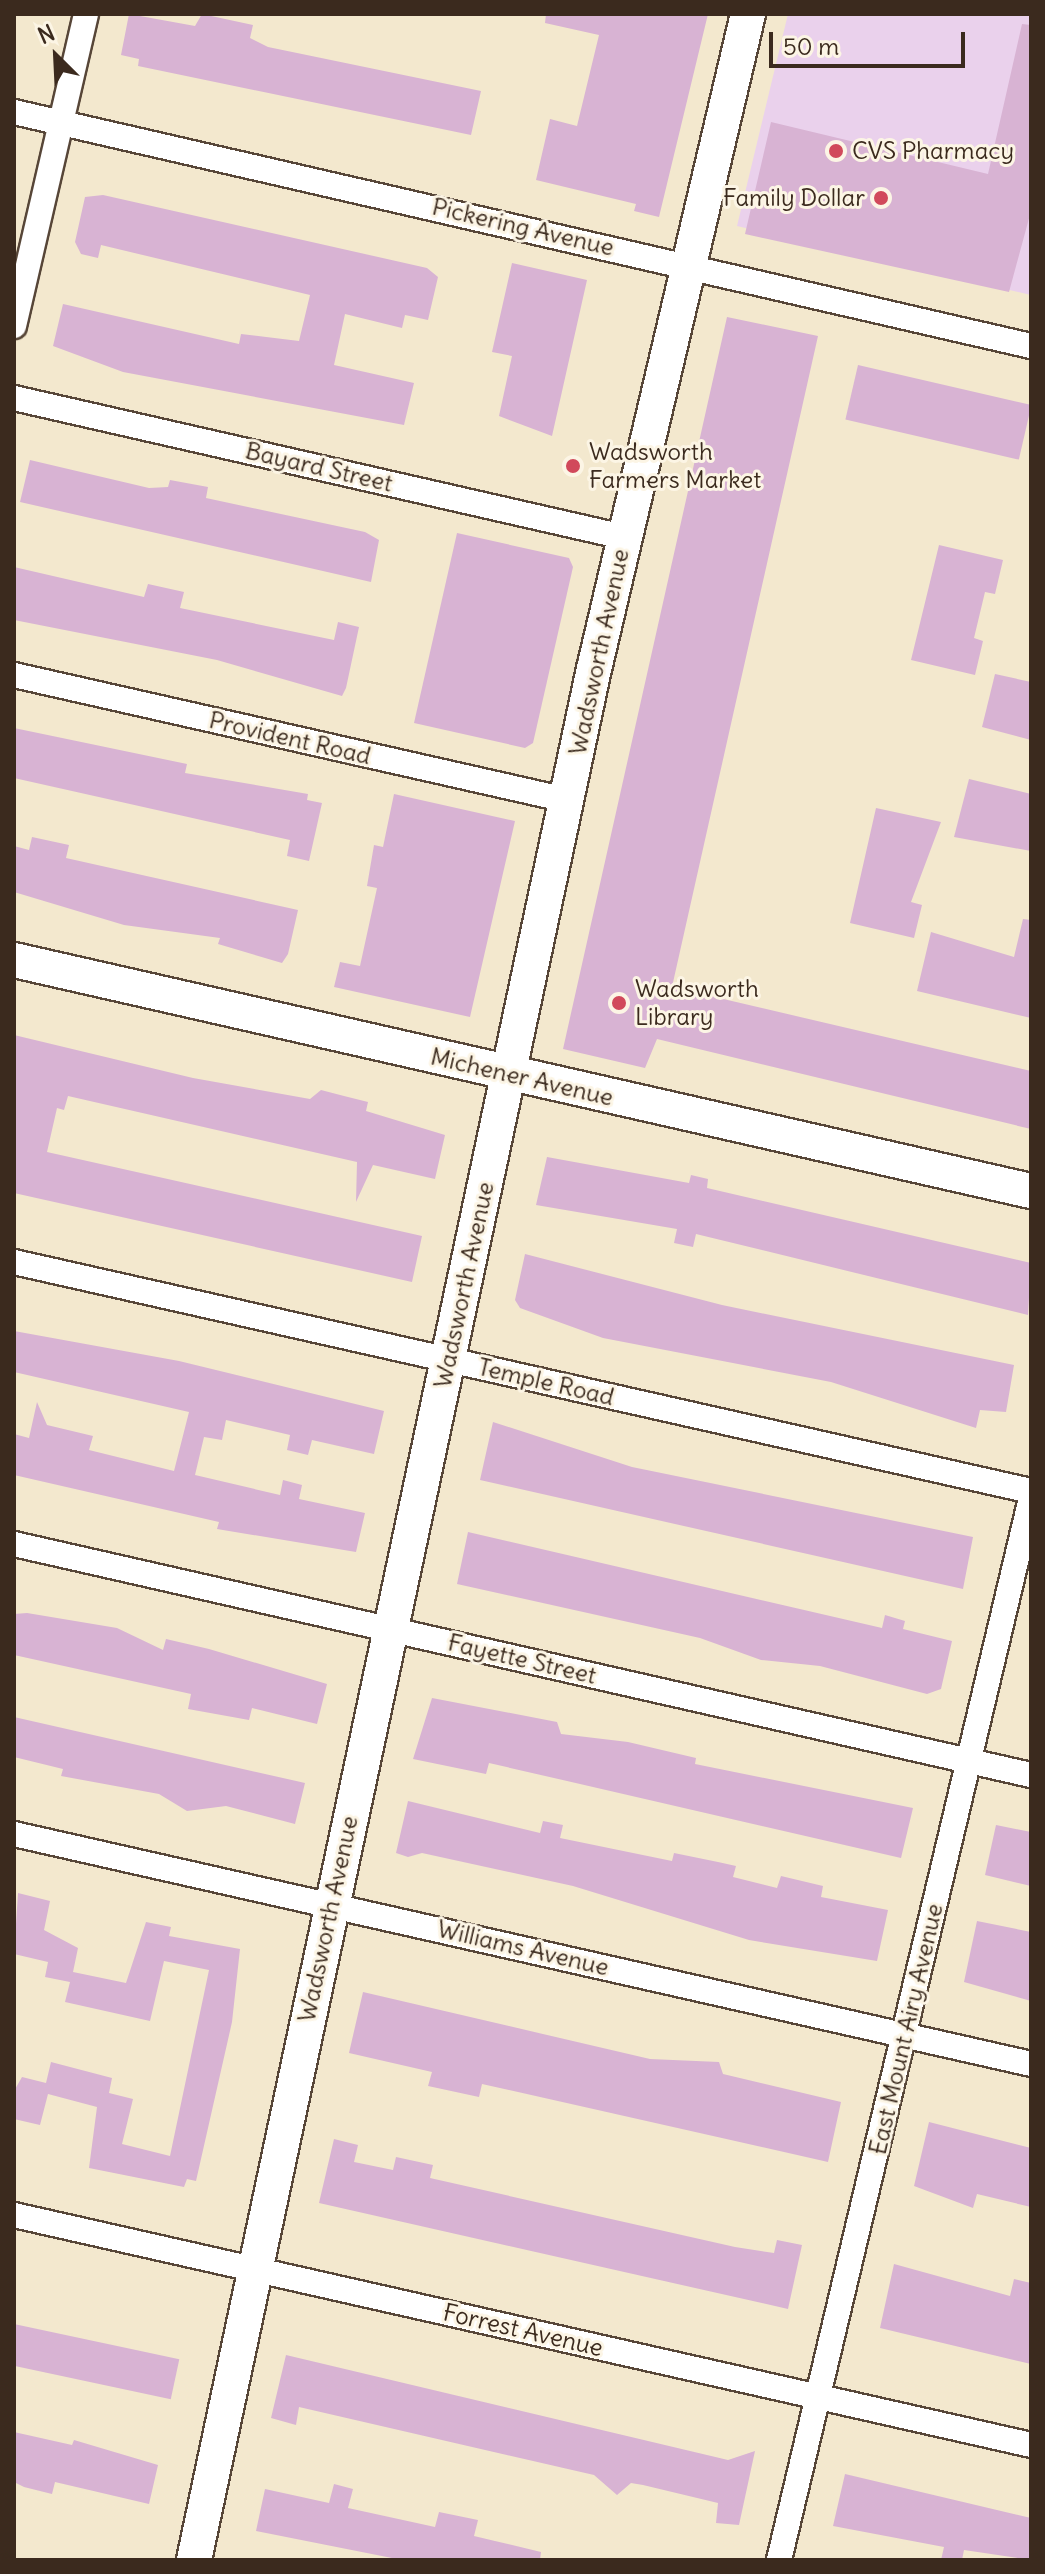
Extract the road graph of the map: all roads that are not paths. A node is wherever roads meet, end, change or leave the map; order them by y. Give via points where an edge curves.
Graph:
1 (86, 14) edge
2 (748, 14) edge
3 (14, 112) edge
4 (61, 122) junction
5 (689, 266) junction
6 (14, 326) edge
7 (1031, 346) edge
8 (14, 398) edge
9 (624, 537) junction
10 (14, 675) edge
11 (567, 800) junction
12 (14, 960) edge
13 (510, 1073) junction
14 (1031, 1191) edge
15 (14, 1262) edge
16 (447, 1360) junction
17 (1031, 1491) edge
18 (1031, 1498) edge
19 (14, 1544) edge
20 (391, 1630) junction
21 (969, 1761) junction
22 (1031, 1775) edge
23 (14, 1834) edge
24 (332, 1905) junction
25 (905, 2035) junction
26 (1031, 2064) edge
27 (14, 2215) edge
28 (253, 2268) junction
29 (817, 2397) junction
30 (1031, 2445) edge
31 (194, 2560) edge
32 (779, 2560) edge

1 - 4 street
2 - 5 main road, Wadsworth Avenue
3 - 4 street, Pickering Avenue
4 - 5 street, Pickering Avenue
4 - 6 street
5 - 7 street, Pickering Avenue
5 - 9 main road, Wadsworth Avenue
8 - 9 street, Bayard Street
9 - 11 main road, Wadsworth Avenue
10 - 11 street, Provident Road
11 - 13 main road, Wadsworth Avenue
12 - 13 main road, Michener Avenue
13 - 14 main road, Michener Avenue
13 - 16 main road, Wadsworth Avenue
15 - 16 street, Temple Road
16 - 17 street, Temple Road
16 - 20 main road, Wadsworth Avenue
18 - 21 street, East Mount Airy Avenue
19 - 20 street, Fayette Street
20 - 21 street, Fayette Street
20 - 24 main road, Wadsworth Avenue
21 - 22 street, Fayette Street
21 - 25 street, East Mount Airy Avenue
23 - 24 street, Williams Avenue
24 - 25 street, Williams Avenue
24 - 28 main road, Wadsworth Avenue
25 - 26 street, Williams Avenue
25 - 29 street, East Mount Airy Avenue
27 - 28 street, Forrest Avenue
28 - 29 street, Forrest Avenue
28 - 31 main road, Wadsworth Avenue
29 - 30 street, Forrest Avenue
29 - 32 street, East Mount Airy Avenue

